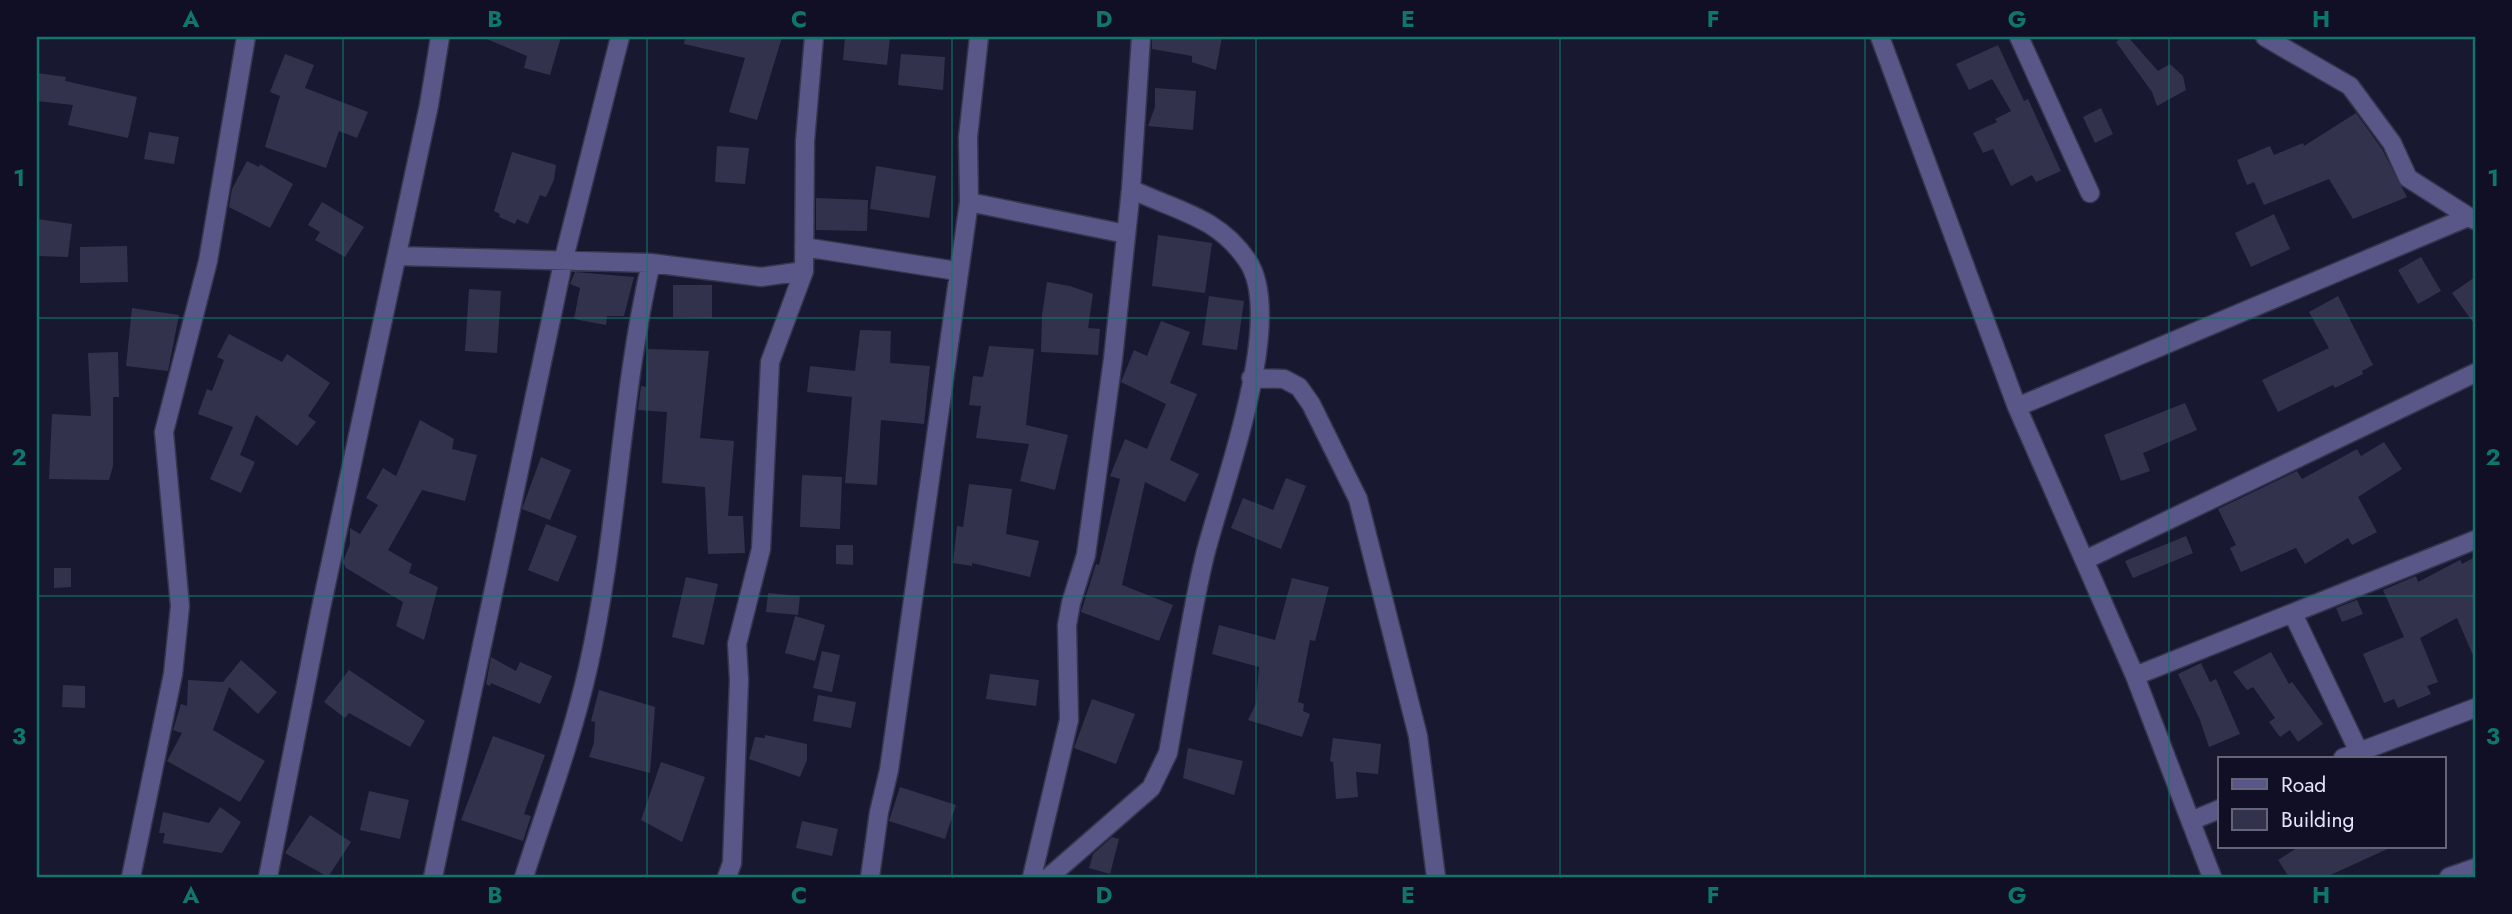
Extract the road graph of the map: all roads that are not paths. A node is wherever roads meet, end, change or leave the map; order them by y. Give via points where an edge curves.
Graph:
1 (246, 37) edge
2 (440, 37) edge
3 (620, 37) edge
4 (814, 37) edge
5 (979, 37) edge
6 (1141, 37) edge
7 (1880, 37) edge
8 (2019, 37) edge
9 (2265, 37) edge
10 (1131, 189) junction
11 (2090, 193) dead end
12 (968, 202) junction
13 (2471, 219) edge
14 (1126, 234) junction
15 (804, 247) junction
16 (397, 256) junction
17 (564, 258) junction
18 (651, 263) junction
19 (804, 271) junction
20 (957, 271) junction
21 (2475, 373) edge
22 (1251, 378) junction
23 (2017, 407) junction
24 (2475, 540) edge
25 (2085, 560) junction
26 (2293, 614) junction
27 (2135, 676) junction
28 (2475, 708) edge
29 (2351, 755) edge
30 (2218, 810) edge
31 (2193, 820) junction
32 (2475, 868) edge
33 (131, 877) edge
34 (268, 877) edge
35 (433, 877) edge
36 (524, 877) edge
37 (727, 877) edge
38 (870, 877) edge
39 (1032, 877) edge
40 (1049, 877) edge
41 (1436, 877) edge
42 (2212, 877) edge
43 (2449, 877) edge

1 - 33 street via 208,261 164,432 180,606 173,674
2 - 16 street
3 - 17 street
4 - 15 street via 805,141
5 - 12 street via 968,137
6 - 10 street
7 - 23 street
8 - 11 street
9 - 13 street via 2350,86 2392,143 2408,178
10 - 14 street
10 - 22 street via 1203,218 1248,261 1262,296
12 - 14 street
12 - 20 street
13 - 23 street
14 - 39 street via 1086,555 1067,625 1069,720
15 - 19 street
15 - 20 street
16 - 17 street
16 - 34 street
17 - 18 street
17 - 35 street
18 - 19 street via 761,277
18 - 36 street via 636,326 588,669
19 - 37 street via 770,362 761,550 737,644 732,863
20 - 38 street
21 - 25 street
22 - 40 street via 1203,562 1161,773 1152,788
22 - 41 street via 1284,379 1299,387 1358,499 1418,736
23 - 25 street
24 - 26 street
25 - 27 street
26 - 27 street
26 - 29 street
27 - 31 street
28 - 29 street
30 - 31 street
31 - 42 street
32 - 43 street

